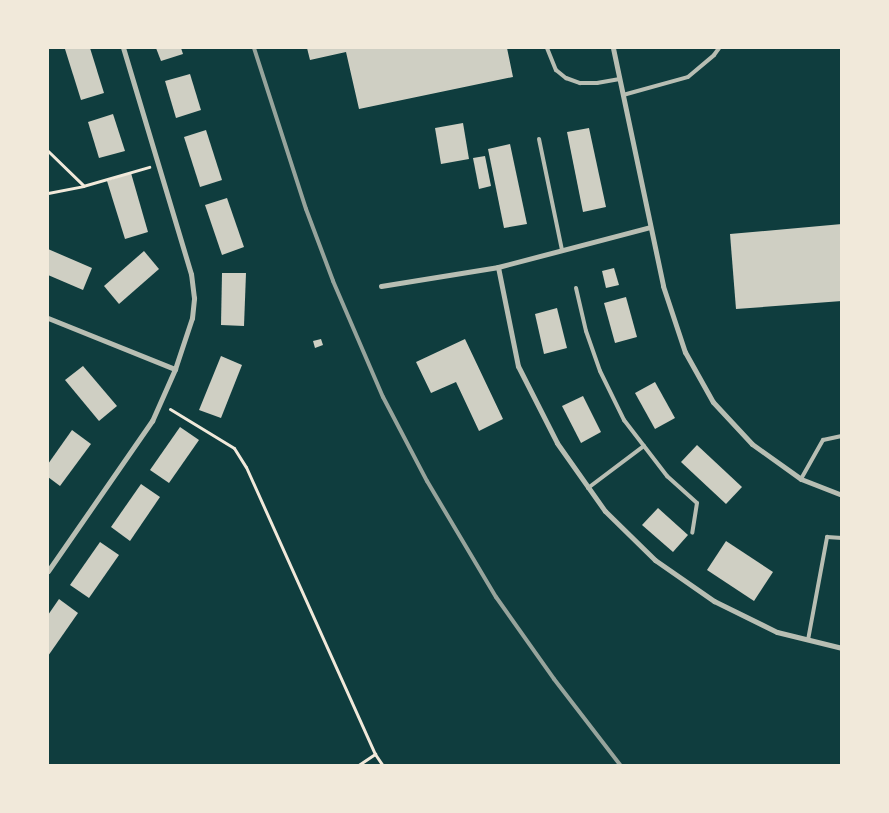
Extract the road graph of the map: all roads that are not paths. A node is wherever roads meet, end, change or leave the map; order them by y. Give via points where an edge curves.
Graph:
1 (123, 48) edge
2 (547, 48) edge
3 (613, 48) edge
4 (719, 48) edge
5 (620, 80) junction
6 (623, 95) junction
7 (539, 139) dead end
8 (650, 227) junction
9 (562, 250) junction
10 (498, 267) junction
11 (381, 286) dead end
12 (576, 288) dead end
13 (48, 318) edge
14 (175, 370) junction
15 (842, 436) edge
16 (644, 446) junction
17 (802, 479) junction
18 (588, 488) junction
19 (842, 495) edge
20 (692, 533) dead end
21 (842, 538) edge
22 (48, 570) edge
23 (808, 640) junction
24 (842, 648) edge

1 - 14 street via 192,274 192,318
2 - 5 lane via 556,70 566,78 580,83
3 - 5 street
4 - 6 lane via 688,77
5 - 6 street
6 - 8 street
7 - 9 lane
8 - 9 street
8 - 17 street via 662,286 685,352 713,402 752,444
9 - 10 street
10 - 11 street
10 - 18 street via 518,366 557,443
12 - 16 lane via 600,371 624,420
13 - 14 street
14 - 22 street via 152,421
15 - 17 lane via 823,440
16 - 18 lane
16 - 20 lane via 667,476 697,503
17 - 19 street
18 - 23 street via 605,511 654,560 714,600 777,632
21 - 23 lane via 827,537
23 - 24 street

